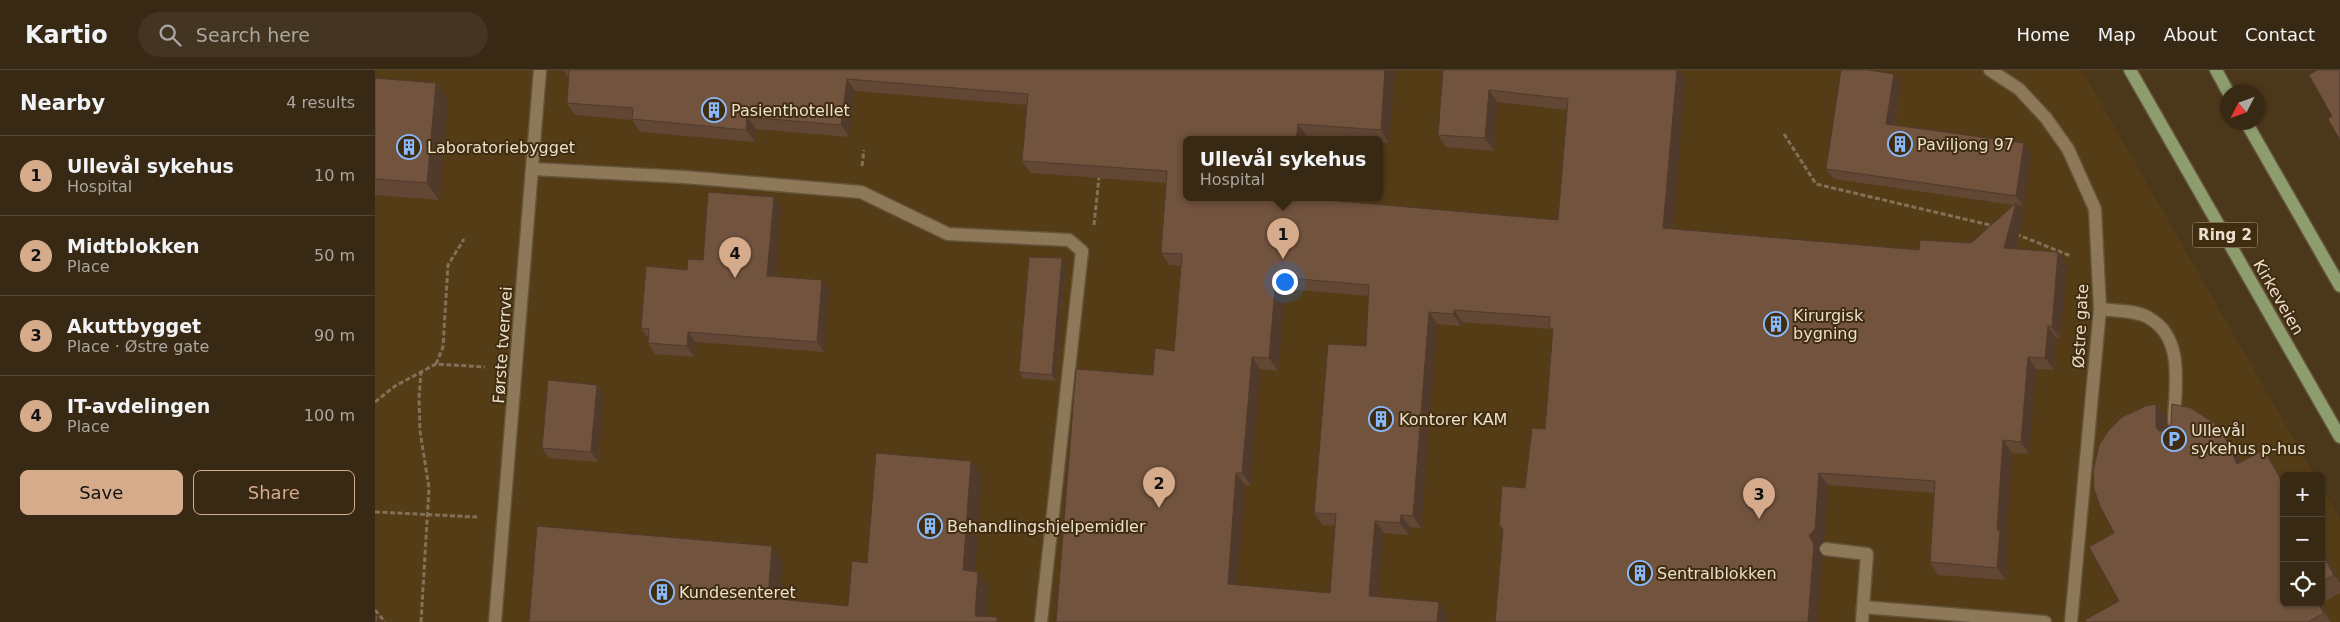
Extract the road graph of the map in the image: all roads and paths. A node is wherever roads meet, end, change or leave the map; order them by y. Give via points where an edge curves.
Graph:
1 (540, 70) edge
2 (1990, 70) edge
3 (2130, 70) edge
4 (2216, 70) edge
5 (2224, 85) edge
6 (2251, 130) edge
7 (1784, 134) dead end
8 (864, 150) dead end
9 (862, 167) dead end
10 (533, 168) junction
11 (1099, 177) edge
12 (1093, 228) dead end
13 (2003, 228) edge
14 (2012, 232) edge
15 (464, 239) dead end
16 (2076, 258) dead end
17 (2340, 286) edge
18 (2100, 309) junction
19 (436, 364) junction
20 (485, 367) dead end
21 (421, 372) junction
22 (375, 402) edge
23 (2340, 437) edge
24 (2174, 438) edge
25 (375, 512) edge
26 (429, 516) junction
27 (479, 517) dead end
28 (1825, 549) dead end
29 (1863, 607) junction
30 (375, 610) edge
31 (385, 622) edge
32 (421, 622) edge
33 (495, 622) edge
34 (1041, 622) edge
35 (1862, 622) edge
36 (2045, 622) edge
37 (2071, 622) edge

1 - 10 street, Første tverrvei
2 - 18 street, Østre gate via 2019,89 2046,118 2068,149 2095,209
3 - 23 main road, Kirkeveien / Ring 2
4 - 5 main road
6 - 17 main road
7 - 13 path via 1816,184
8 - 9 path
10 - 33 street, Første tverrvei
10 - 34 street via 861,192 948,234 1069,240 1077,245 1082,251
11 - 12 path
14 - 16 path
15 - 19 path via 447,265 443,347
18 - 24 street via 2149,317 2170,340 2176,358
18 - 37 street, Østre gate
19 - 20 path
19 - 21 path
21 - 22 path
21 - 26 path via 419,398
25 - 26 path
26 - 27 path
26 - 32 path
28 - 29 street via 1867,554
29 - 35 street
29 - 36 street
30 - 31 path

